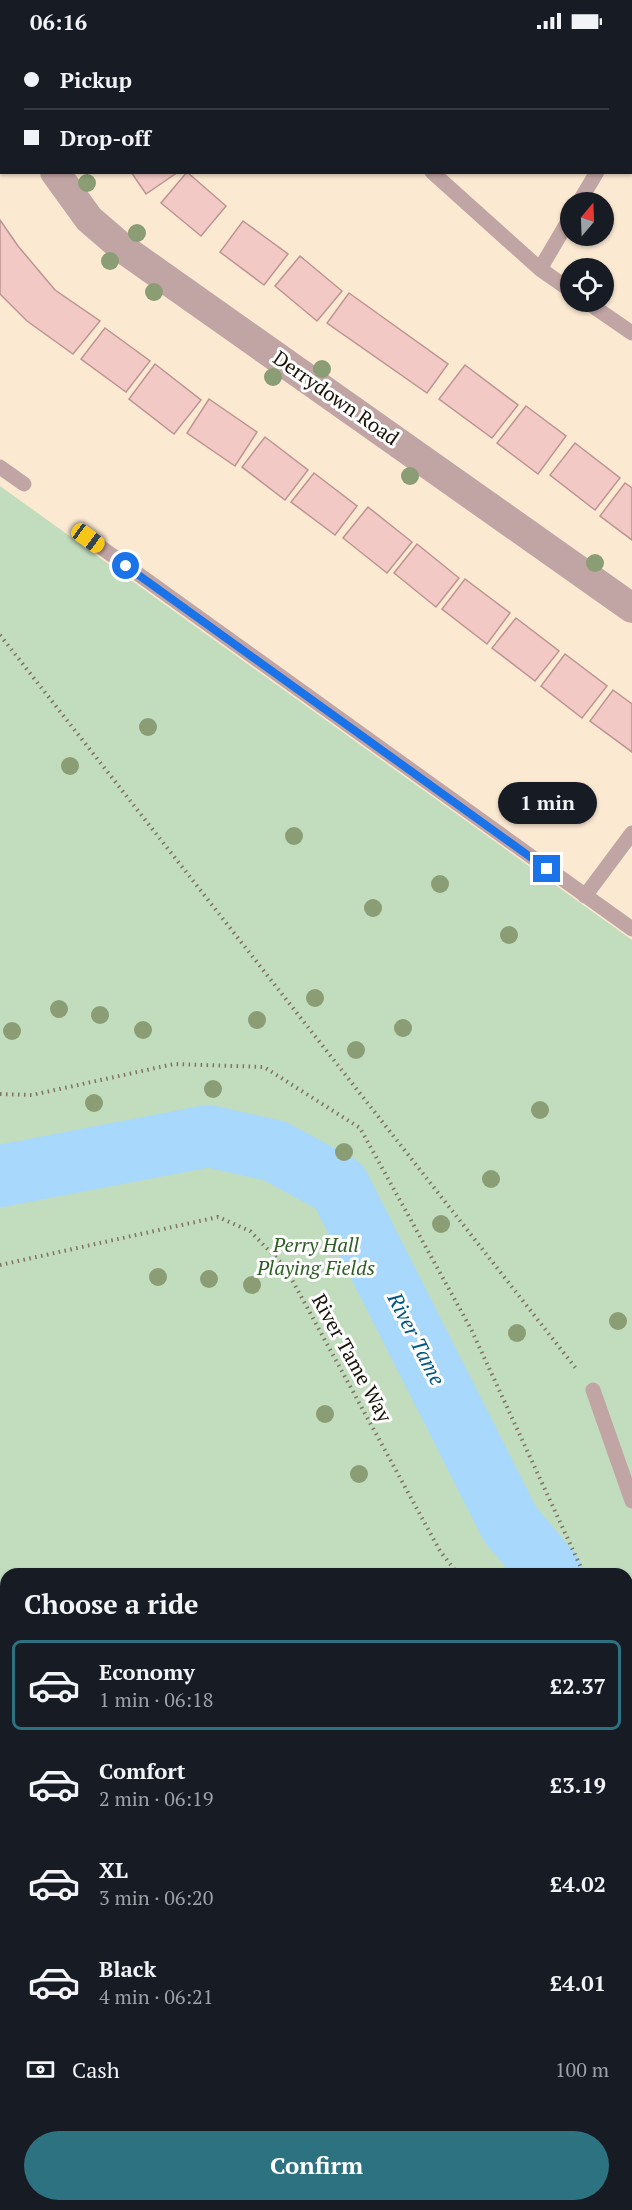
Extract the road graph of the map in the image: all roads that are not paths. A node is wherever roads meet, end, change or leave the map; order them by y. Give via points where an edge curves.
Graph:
1 (56, 174) edge
2 (434, 174) edge
3 (596, 174) edge
4 (585, 192) edge
5 (560, 235) edge
6 (540, 269) junction
7 (560, 283) edge
8 (602, 312) edge
9 (632, 333) edge
10 (0, 467) edge
11 (24, 484) dead end
12 (88, 538) dead end
13 (632, 608) edge
14 (632, 833) edge
15 (585, 896) junction
16 (632, 930) edge
17 (593, 1390) road end
18 (632, 1501) edge

1 - 13 street, Derrydown Road via 89,219 125,250
2 - 6 lane
3 - 4 lane
5 - 6 lane
6 - 7 lane
8 - 9 lane
10 - 11 lane
12 - 15 lane
14 - 15 lane
15 - 16 lane
17 - 18 lane

